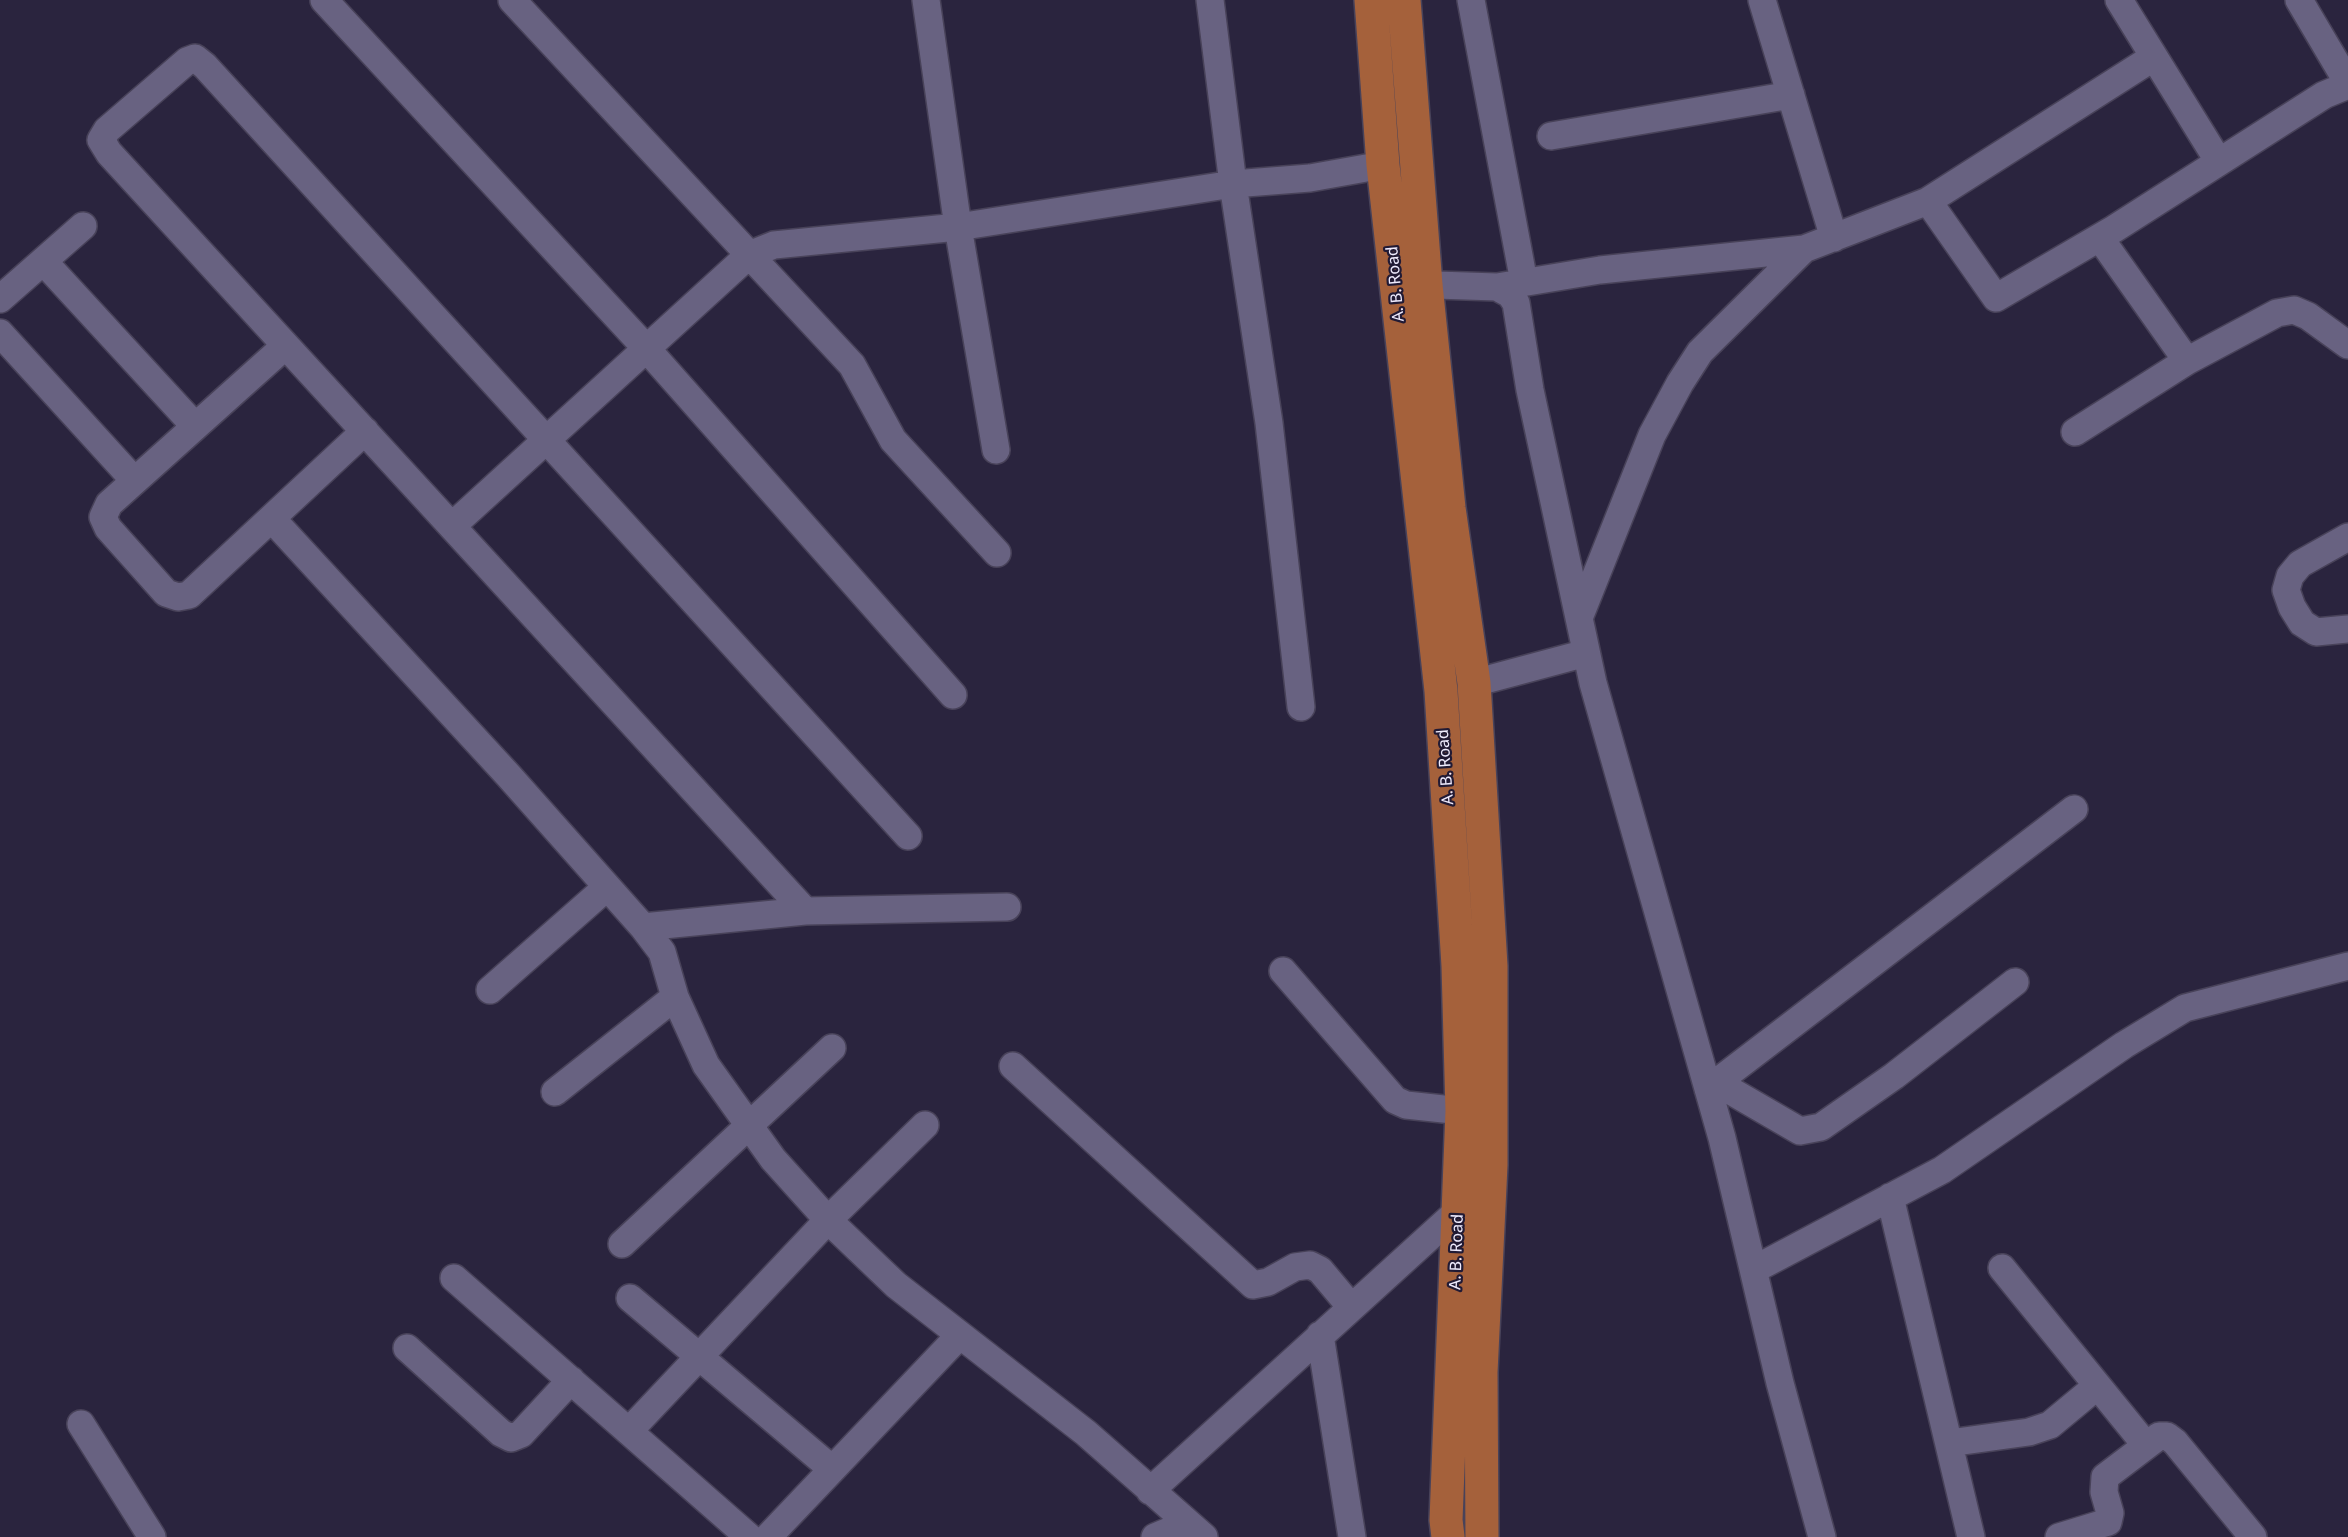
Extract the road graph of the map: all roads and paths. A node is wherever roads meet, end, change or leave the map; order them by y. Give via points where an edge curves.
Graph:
1 (324, 0) edge
2 (512, 0) edge
3 (926, 0) edge
4 (1210, 0) edge
5 (1371, 0) edge
6 (1404, 0) edge
7 (1471, 0) edge
8 (1762, 0) edge
9 (2119, 0) edge
10 (2299, 0) edge
11 (2154, 57) junction
12 (2348, 84) edge
13 (1791, 95) junction
14 (1551, 136) dead end
15 (2219, 162) junction
16 (1383, 165) junction
17 (1245, 183) junction
18 (1928, 201) junction
19 (83, 226) dead end
20 (958, 227) junction
21 (1834, 238) junction
22 (2100, 238) junction
23 (1804, 249) junction
24 (750, 255) junction
25 (44, 262) junction
26 (1524, 282) junction
27 (1412, 284) junction
28 (1497, 287) junction
29 (0, 299) edge
30 (0, 333) edge
31 (2348, 345) edge
32 (284, 347) junction
33 (646, 348) junction
34 (2187, 361) junction
35 (194, 425) junction
36 (365, 431) junction
37 (2075, 432) dead end
38 (548, 441) junction
39 (996, 450) dead end
40 (133, 479) junction
41 (272, 519) junction
42 (452, 526) junction
43 (2348, 537) edge
44 (998, 553) dead end
45 (1579, 618) junction
46 (2348, 629) edge
47 (1586, 653) junction
48 (1474, 682) junction
49 (953, 695) dead end
50 (1301, 707) dead end
51 (2074, 809) dead end
52 (908, 836) dead end
53 (607, 887) junction
54 (1007, 907) dead end
55 (805, 911) junction
56 (643, 927) junction
57 (2348, 966) edge
58 (1283, 971) dead end
59 (2015, 982) dead end
60 (490, 990) dead end
61 (675, 997) junction
62 (832, 1048) dead end
63 (1477, 1056) junction
64 (1013, 1066) dead end
65 (1714, 1087) junction
66 (555, 1092) dead end
67 (1462, 1111) junction
68 (748, 1124) junction
69 (925, 1125) dead end
70 (1890, 1197) junction
71 (1459, 1210) junction
72 (828, 1220) junction
73 (622, 1244) dead end
74 (2002, 1268) dead end
75 (1755, 1269) junction
76 (454, 1278) dead end
77 (630, 1298) dead end
78 (1351, 1307) junction
79 (960, 1335) junction
80 (1320, 1335) junction
81 (407, 1348) dead end
82 (700, 1356) junction
83 (571, 1380) junction
84 (2097, 1386) junction
85 (81, 1424) dead end
86 (629, 1431) junction
87 (1949, 1443) junction
88 (2145, 1444) junction
89 (832, 1470) junction
90 (1150, 1491) junction
91 (2114, 1529) edge
92 (1196, 1530) edge
93 (152, 1537) edge
94 (749, 1537) edge
95 (768, 1537) edge
96 (1155, 1537) edge
97 (1352, 1537) edge
98 (1448, 1537) edge
99 (1482, 1537) edge
100 (1822, 1537) edge
101 (1971, 1537) edge
102 (2059, 1537) edge
103 (2253, 1537) edge

1 - 33 street
2 - 24 street
3 - 20 street
4 - 17 street
5 - 16 main road, A. B. Road
6 - 27 main road, A. B. Road
7 - 26 street
8 - 13 street
9 - 11 street
10 - 12 street
11 - 15 street
11 - 18 street
12 - 15 street via 2324,95
13 - 14 street
13 - 21 street
15 - 22 street
16 - 17 street
16 - 27 main road, A. B. Road
17 - 20 street
17 - 50 street
18 - 21 street
18 - 22 street via 1996,298
19 - 25 street
20 - 24 street via 791,242
20 - 39 street
21 - 23 street
22 - 34 street
23 - 26 street via 1600,270
23 - 45 street via 1700,352 1680,383 1652,435
24 - 33 street
24 - 44 street via 852,365 893,440
25 - 29 street
25 - 35 street
26 - 28 street
27 - 28 street
27 - 48 main road, A. B. Road
27 - 63 main road, A. B. Road via 1400,323 1441,691 1458,966
28 - 45 street via 1510,294 1516,303 1530,390
30 - 40 street
31 - 34 street via 2294,310 2277,313
32 - 35 street
32 - 36 street
32 - 38 street via 108,153 101,140 107,130 195,58
33 - 38 street
33 - 49 street
34 - 37 street
35 - 40 street
36 - 41 street
36 - 42 street
38 - 42 street
38 - 52 street
40 - 41 street via 109,504 103,517 108,528 166,593 178,597 189,595
41 - 53 street
42 - 55 street
43 - 46 street via 2300,564 2290,576 2286,590 2302,623 2316,632
45 - 47 street
47 - 48 street
47 - 65 street
48 - 63 main road, A. B. Road via 1491,966
51 - 65 street
53 - 56 street
53 - 60 street
54 - 55 street
55 - 56 street
56 - 61 street via 662,952
57 - 70 street via 2186,1008 2124,1045 1942,1170
58 - 67 street via 1395,1100 1406,1105
59 - 65 street via 1821,1127 1800,1131
61 - 66 street
61 - 68 street via 706,1065
62 - 68 street
63 - 67 main road, A. B. Road
63 - 99 main road, A. B. Road via 1491,1165 1481,1372
64 - 78 street via 1253,1284 1310,1265 1320,1270
65 - 75 street via 1722,1138
67 - 71 main road, A. B. Road
68 - 72 street via 773,1159
68 - 73 street
69 - 72 street
70 - 75 street
70 - 87 street
71 - 78 street
71 - 98 main road, A. B. Road
72 - 79 street via 896,1285
72 - 82 street
74 - 84 street
75 - 100 street via 1780,1383
76 - 83 street
77 - 82 street
78 - 80 street
79 - 89 street
79 - 90 street via 1086,1433
80 - 90 street
80 - 97 street
81 - 83 street via 511,1438 521,1434
82 - 86 street
82 - 89 street
83 - 86 street
84 - 87 street via 2050,1425 2029,1432
84 - 88 street
85 - 93 street
86 - 94 street
87 - 101 street
88 - 91 street via 2105,1477 2104,1492
88 - 103 street via 2159,1436 2175,1442
89 - 95 street
90 - 92 street
91 - 102 street
92 - 96 street

